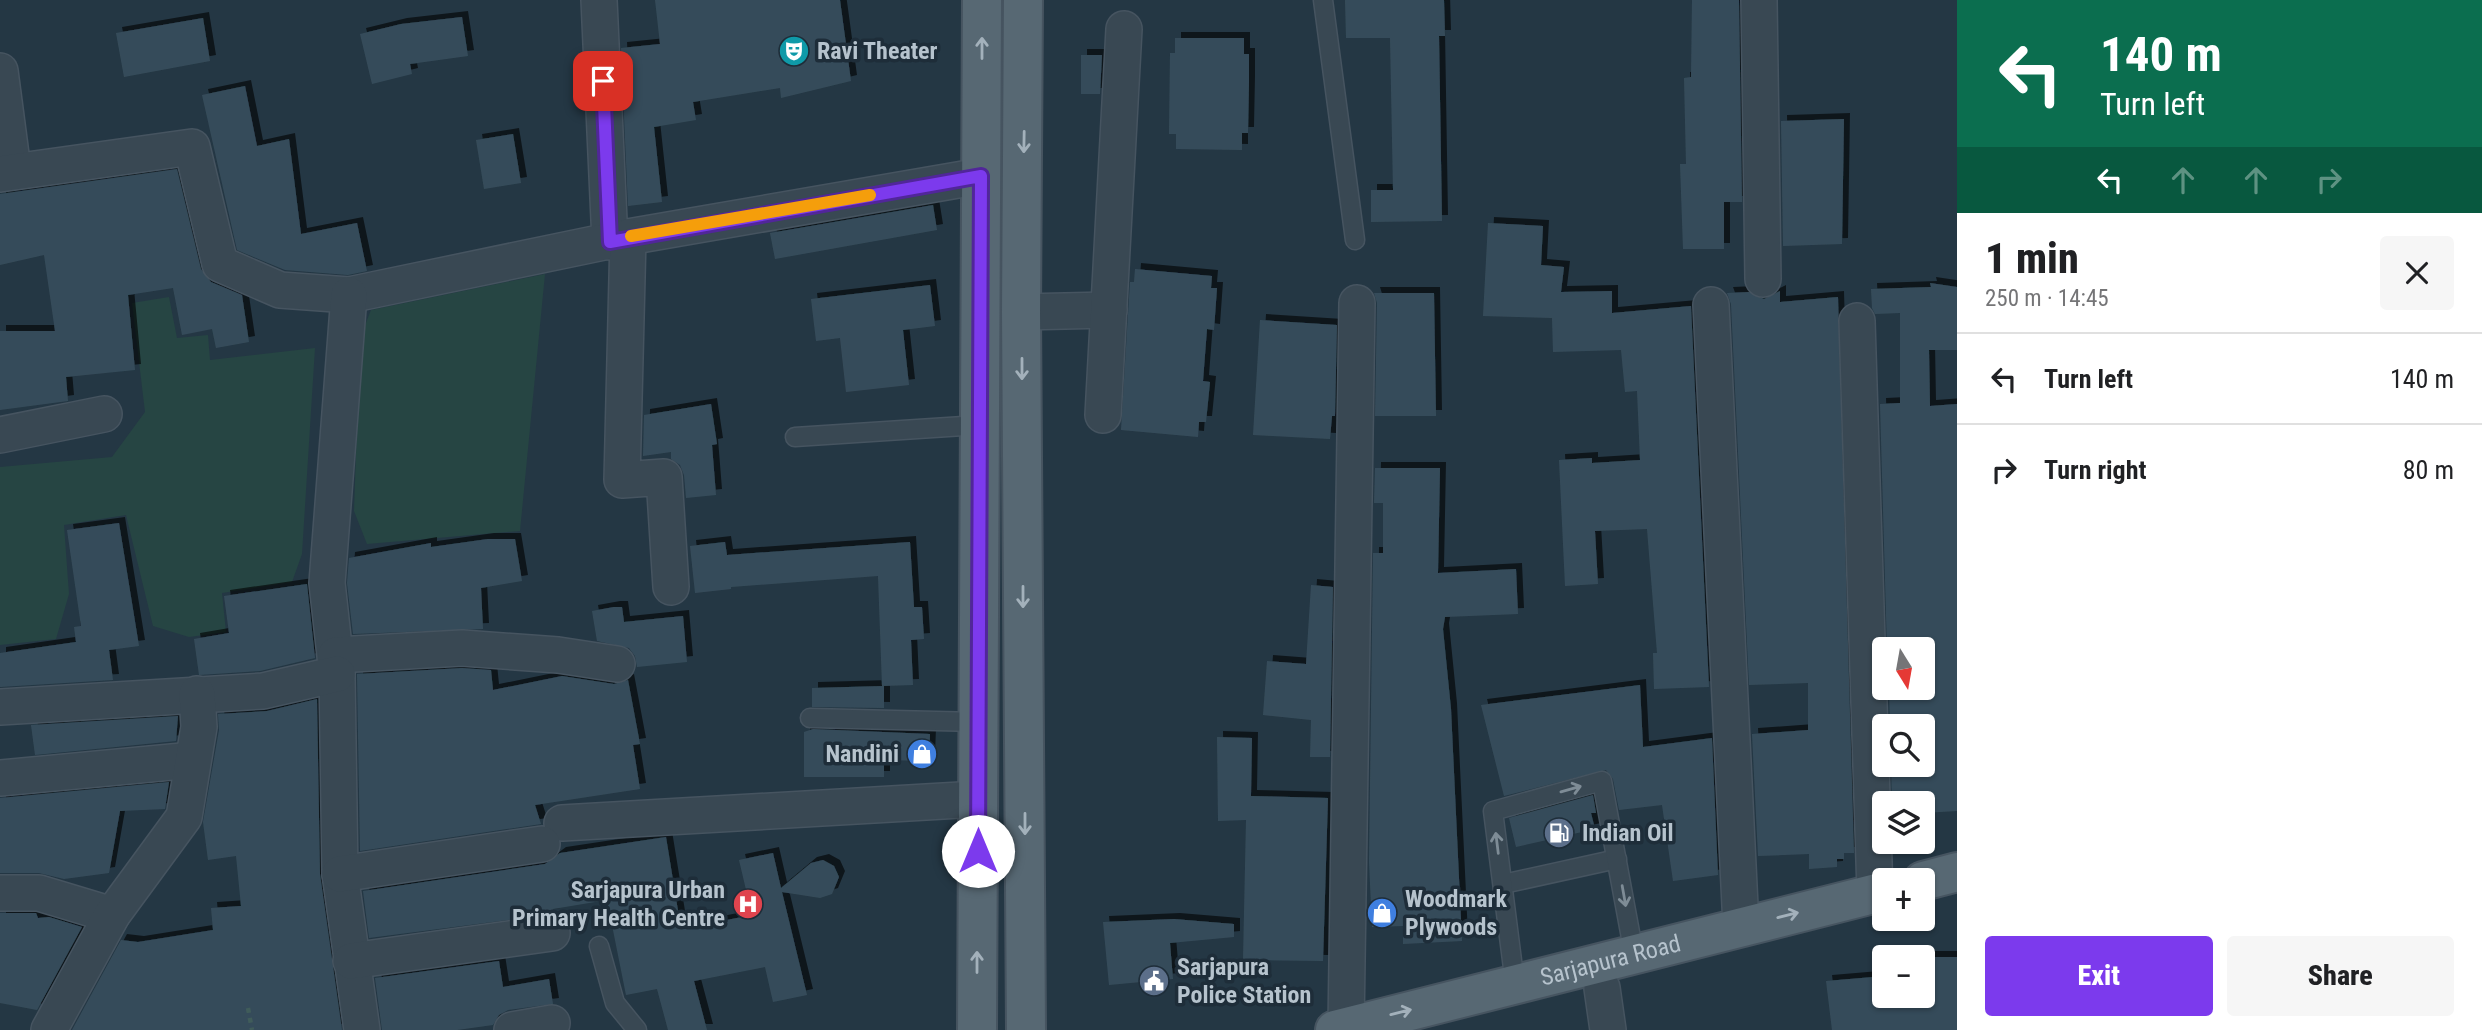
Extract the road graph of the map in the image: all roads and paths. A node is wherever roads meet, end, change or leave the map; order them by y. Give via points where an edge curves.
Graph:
1 (599, 0) edge
2 (982, 0) edge
3 (1023, 0) edge
4 (1323, 0) edge
5 (1759, 0) edge
6 (1124, 29) dead end
7 (0, 71) edge
8 (982, 96) junction
9 (1024, 96) junction
10 (6, 172) edge
11 (981, 176) junction
12 (619, 239) junction
13 (1354, 240) dead end
14 (1763, 279) dead end
15 (349, 295) junction
16 (1357, 303) dead end
17 (1711, 305) dead end
18 (1109, 310) junction
19 (1021, 312) junction
20 (1857, 321) dead end
21 (104, 414) dead end
22 (1103, 415) dead end
23 (979, 425) junction
24 (0, 435) edge
25 (796, 437) dead end
26 (671, 587) dead end
27 (336, 664) junction
28 (617, 664) dead end
29 (197, 694) junction
30 (0, 707) edge
31 (810, 718) dead end
32 (978, 722) junction
33 (193, 760) junction
34 (0, 778) edge
35 (978, 799) junction
36 (1617, 859) junction
37 (1880, 868) edge
38 (1957, 872) edge
39 (340, 874) junction
40 (1503, 884) junction
41 (1935, 892) edge
42 (0, 893) edge
43 (1872, 903) edge
44 (1872, 903) edge
45 (112, 915) junction
46 (1741, 927) junction
47 (552, 933) dead end
48 (599, 946) dead end
49 (1653, 958) junction
50 (351, 961) junction
51 (1515, 984) junction
52 (1602, 988) junction
53 (248, 1008) dead end
54 (552, 1023) dead end
55 (1353, 1027) edge
56 (49, 1030) edge
57 (252, 1030) edge
58 (362, 1030) edge
59 (512, 1030) edge
60 (636, 1030) edge
61 (976, 1030) edge
62 (1026, 1030) edge
63 (1433, 1030) edge
64 (1608, 1030) edge

1 - 12 street
8 -> 2 main road
3 - 9 main road
4 - 13 lane
5 - 14 street
6 - 18 street
7 - 10 street
8 - 9 main road
8 - 11 main road
9 -> 19 main road
10 - 15 street via 192,147 220,264 280,290
11 - 12 street
11 - 23 main road
12 - 15 street
12 - 26 street via 622,480 664,477
15 - 27 street via 327,583
16 - 55 street
17 - 46 street
18 - 19 street
18 - 22 street
19 -> 62 main road
20 - 37 street
21 - 24 street
23 - 25 lane
23 - 32 main road
27 - 28 street via 462,648
27 - 29 street via 263,691
27 - 39 street
29 - 30 street
29 - 33 street via 199,727
31 - 32 lane
32 - 35 main road
33 - 34 street
33 - 45 street via 184,817
35 - 39 street via 552,833
61 -> 35 main road
36 - 40 lane
40 -> 36 lane via 1493,811 1602,781
36 -> 49 lane
38 - 41 main road
39 - 50 street
40 - 51 lane
42 - 45 street via 39,893
46 -> 43 main road, Sarjapura Road
44 - 49 main road, Sarjapura Road
45 - 56 street
46 - 49 main road, Sarjapura Road
47 - 50 street
48 - 60 lane via 615,1003
49 - 51 main road, Sarjapura Road
49 - 52 main road, Sarjapura Road
50 - 58 street
55 -> 51 main road, Sarjapura Road
52 - 63 main road, Sarjapura Road
52 - 64 street
53 - 57 path
54 - 59 street

